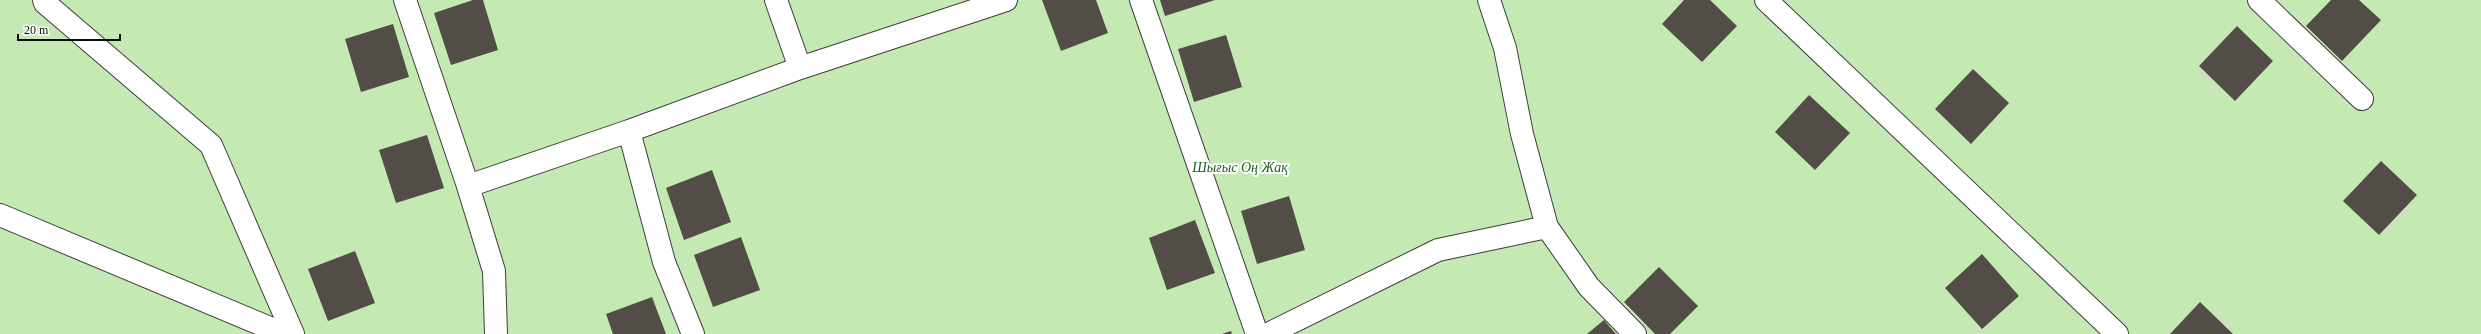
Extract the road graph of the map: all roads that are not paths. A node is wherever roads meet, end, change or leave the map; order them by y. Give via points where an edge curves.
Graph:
1 (405, 0) edge
2 (776, 0) edge
3 (1006, 0) edge
4 (1141, 0) edge
5 (1490, 0) edge
6 (1766, 0) edge
7 (2259, 0) edge
8 (48, 1) edge
9 (800, 68) junction
10 (2362, 99) dead end
11 (629, 131) junction
12 (468, 186) junction
13 (0, 215) edge
14 (1547, 227) junction
15 (284, 334) edge
16 (293, 334) edge
17 (496, 334) edge
18 (693, 334) edge
19 (1257, 334) edge
20 (1268, 334) edge
21 (1635, 334) edge
22 (2117, 334) edge

1 - 12 lane
2 - 9 lane
3 - 9 lane
4 - 19 lane
5 - 14 lane via 1505,48 1522,134
6 - 22 lane
7 - 10 lane
8 - 16 lane via 211,145
9 - 11 lane
11 - 12 lane
11 - 18 lane via 664,262
12 - 17 lane via 494,270
13 - 15 lane
14 - 20 lane via 1438,250
14 - 21 lane via 1589,287

